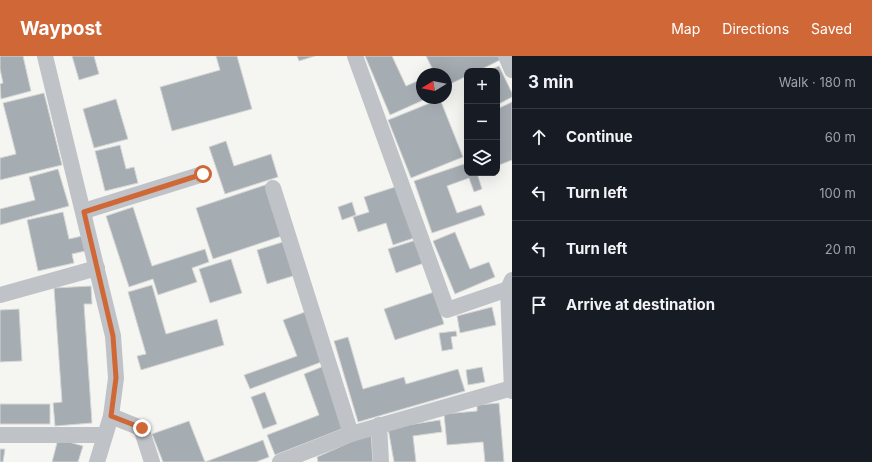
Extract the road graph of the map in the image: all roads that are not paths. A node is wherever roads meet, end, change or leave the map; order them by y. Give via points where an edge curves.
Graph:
1 (45, 56) edge
2 (355, 56) edge
3 (506, 56) edge
4 (512, 70) edge
5 (203, 174) dead end
6 (273, 188) dead end
7 (84, 212) junction
8 (97, 268) junction
9 (510, 285) edge
10 (0, 295) edge
11 (512, 388) edge
12 (512, 391) edge
13 (111, 416) junction
14 (379, 425) junction
15 (351, 434) junction
16 (0, 435) edge
17 (105, 435) junction
18 (97, 462) edge
19 (152, 462) edge
20 (280, 462) edge
21 (380, 462) edge

1 - 7 street
2 - 9 street via 447,310
3 - 4 street
5 - 7 street
6 - 15 street
7 - 8 street
8 - 10 street
8 - 13 street via 113,343 116,378
9 - 11 street
11 - 12 street
11 - 14 street
13 - 17 street
13 - 19 street via 142,428
14 - 15 street
14 - 21 street
15 - 20 street
16 - 17 street
17 - 18 street

